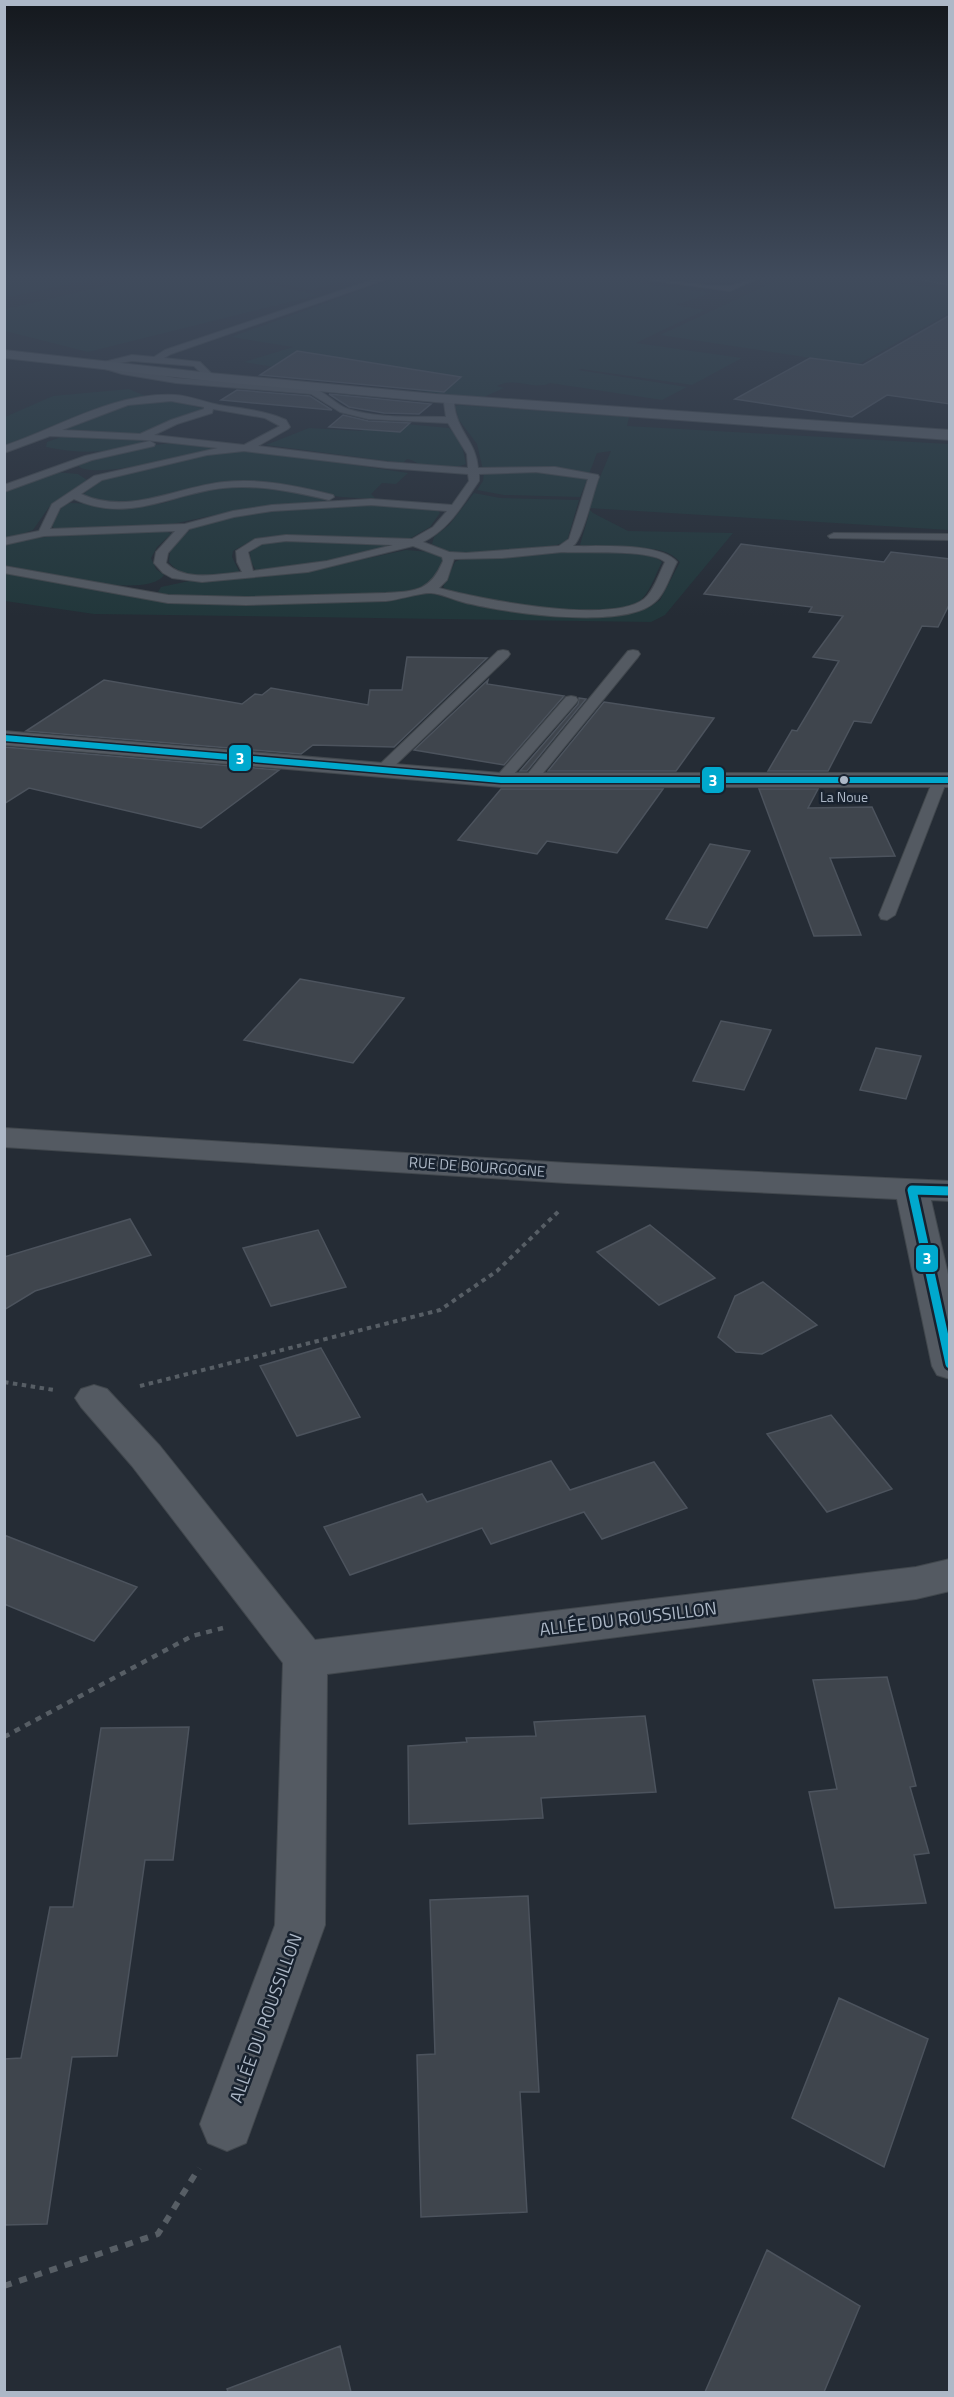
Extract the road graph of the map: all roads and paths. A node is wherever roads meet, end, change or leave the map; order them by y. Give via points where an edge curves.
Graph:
1 (315, 392) edge
2 (368, 392) edge
3 (454, 400) junction
4 (208, 405) junction
5 (451, 420) junction
6 (47, 433) junction
7 (950, 435) edge
8 (144, 436) junction
9 (177, 440) junction
10 (250, 447) junction
11 (4, 450) edge
12 (58, 468) junction
13 (474, 471) junction
14 (102, 477) junction
15 (4, 489) edge
16 (74, 495) junction
17 (354, 502) junction
18 (453, 508) junction
19 (185, 527) junction
20 (44, 533) junction
21 (834, 536) dead end
22 (950, 537) edge
23 (4, 542) edge
24 (413, 542) junction
25 (562, 549) junction
26 (447, 555) junction
27 (4, 568) edge
28 (249, 575) junction
29 (181, 577) junction
30 (430, 589) junction
31 (133, 592) junction
32 (503, 654) dead end
33 (633, 654) dead end
34 (572, 700) dead end
35 (4, 738) edge
36 (381, 771) junction
37 (501, 780) junction
38 (530, 780) junction
39 (945, 780) edge
40 (887, 915) dead end
41 (4, 1137) edge
42 (912, 1190) junction
43 (950, 1191) edge
44 (562, 1202) dead end
45 (950, 1366) edge
46 (4, 1382) edge
47 (94, 1398) junction
48 (950, 1575) edge
49 (272, 1616) junction
50 (305, 1659) junction
51 (4, 1737) edge
52 (227, 2124) joint
53 (4, 2286) edge

1 - 5 lane via 352,413
2 - 3 street
3 - 5 lane via 449,403
3 - 7 street
4 - 6 lane via 170,398 138,400
4 - 8 lane via 209,411
4 - 10 lane via 283,422 285,427
5 - 13 lane via 471,448
6 - 8 lane
6 - 11 lane
8 - 9 lane
9 - 10 lane
9 - 12 lane via 110,452
10 - 13 lane via 425,469
10 - 14 lane via 207,452
12 - 14 lane
12 - 15 lane
13 - 18 lane via 474,481
13 - 25 lane via 551,469 594,477 574,540
14 - 16 lane
16 - 17 lane via 100,504 131,505 210,487 249,485
16 - 20 lane via 56,506
17 - 18 lane
17 - 19 lane via 252,510
18 - 24 lane via 438,528
19 - 20 lane
19 - 29 lane via 165,547 160,558 164,568
20 - 23 lane
21 - 22 lane
24 - 26 lane
24 - 28 lane via 320,567
24 - 28 lane via 286,538 259,541 242,551
25 - 26 lane
25 - 30 lane via 646,552 665,556 671,562 652,598 643,605 620,611 550,612 472,601
26 - 30 lane via 449,561 441,580
27 - 31 lane
28 - 29 lane
29 - 31 lane
30 - 31 lane via 403,596 246,601 168,599
32 - 36 lane
33 - 38 lane
34 - 37 lane
35 - 36 street
36 - 37 street
37 - 38 street
38 - 39 street
39 - 40 lane
41 - 42 street, RUE DE BOURGOGNE via 567,1173
42 - 43 street, RUE DE BOURGOGNE
42 - 45 street
44 - 47 path via 560,1210 497,1271 440,1310
46 - 47 path
47 - 49 street via 146,1456
48 - 50 street, ALLÉE DU ROUSSILLON via 916,1583
49 - 50 street
49 - 51 path via 192,1636
50 - 52 street, ALLÉE DU ROUSSILLON via 300,1925
52 - 53 path via 158,2234

